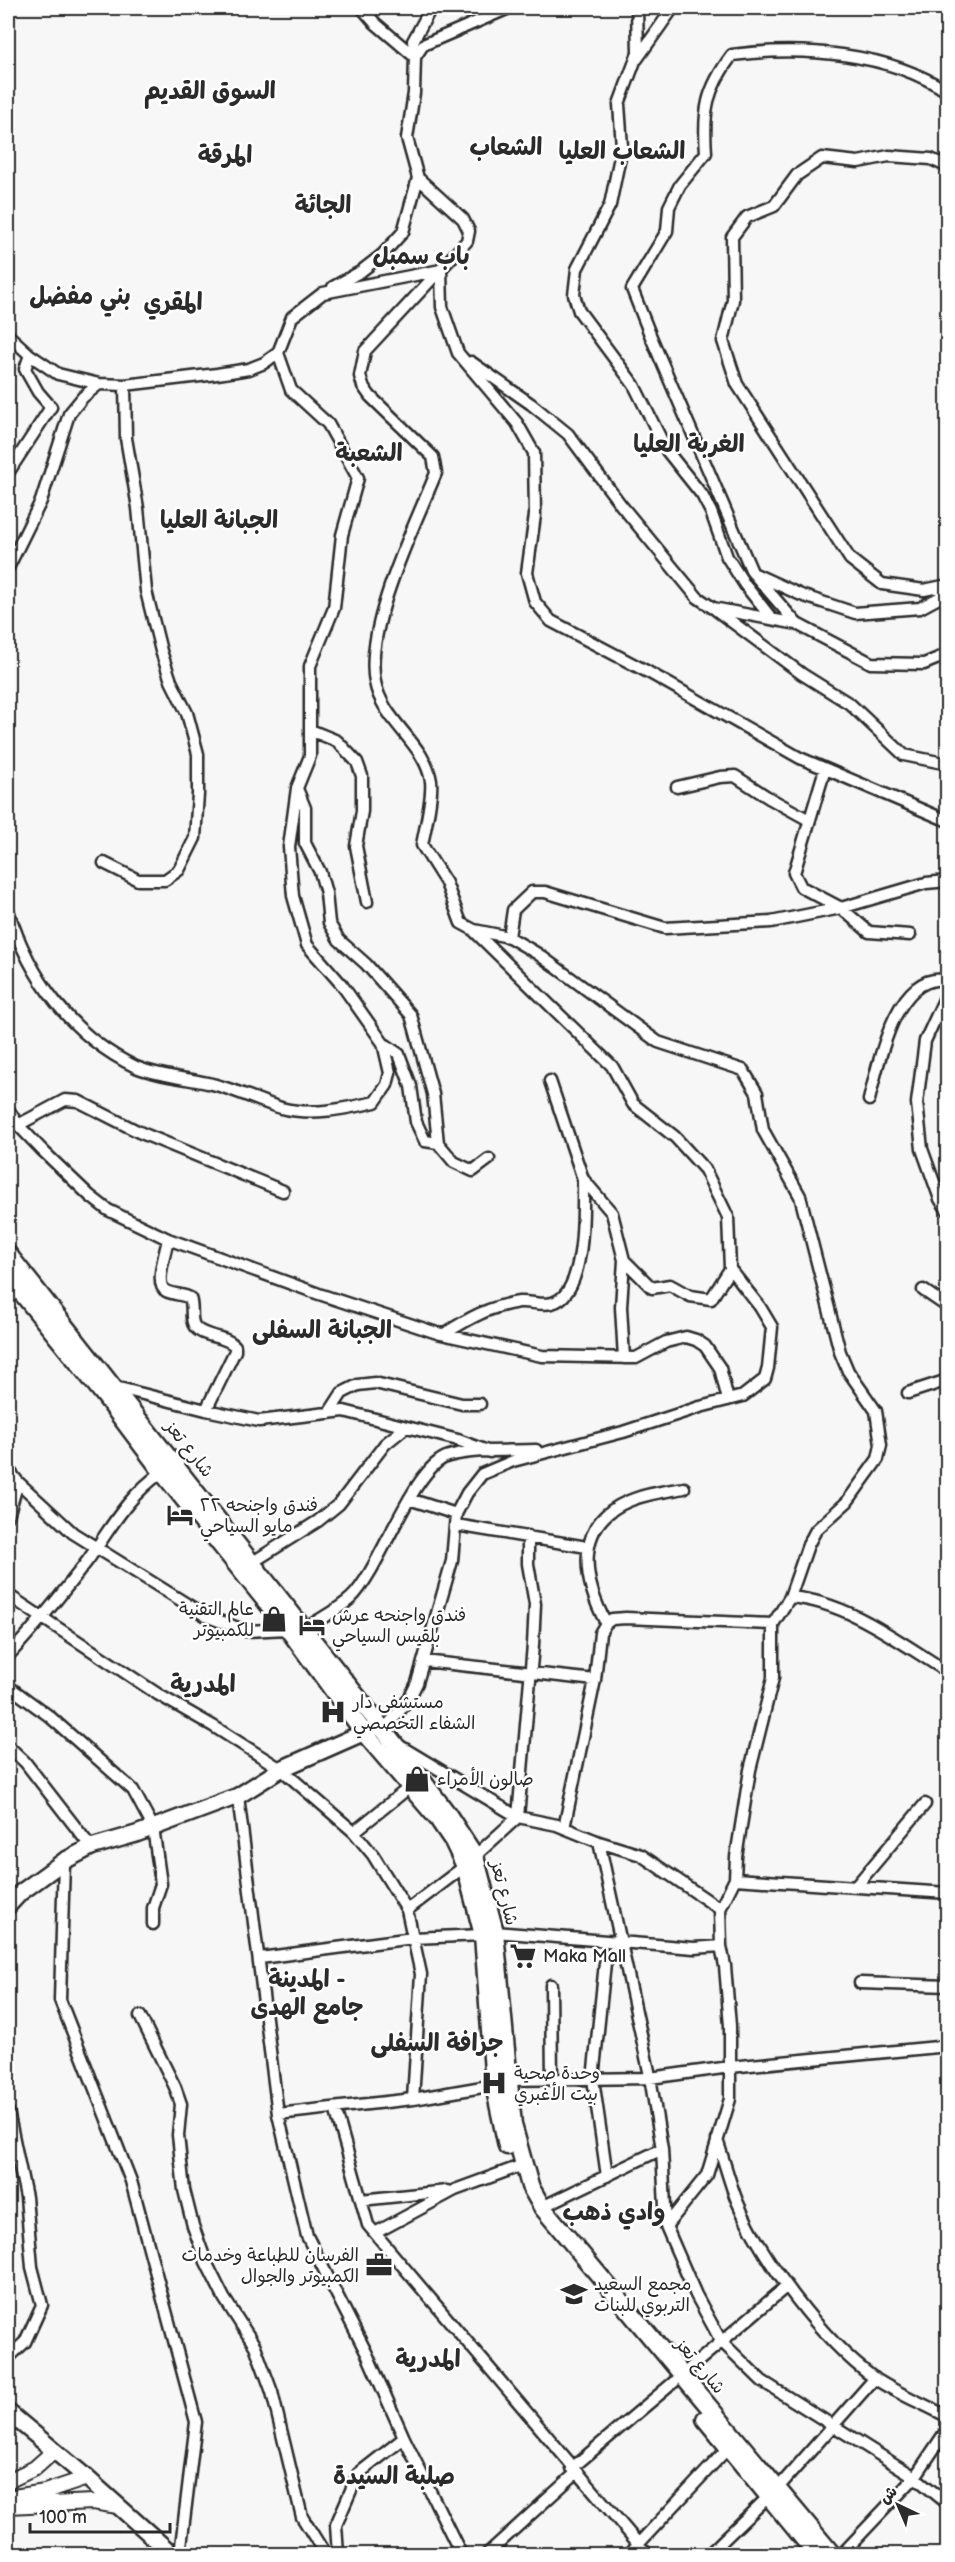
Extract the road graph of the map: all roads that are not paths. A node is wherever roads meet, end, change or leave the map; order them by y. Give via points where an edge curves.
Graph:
1 (362, 8) edge
2 (431, 8) edge
3 (508, 8) edge
4 (637, 8) edge
5 (673, 8) edge
6 (415, 57) junction
7 (633, 65) junction
8 (948, 92) edge
9 (948, 167) edge
10 (418, 178) junction
11 (441, 270) junction
12 (323, 293) junction
13 (8, 335) edge
14 (278, 353) junction
15 (458, 353) junction
16 (30, 355) junction
17 (99, 384) junction
18 (125, 385) junction
19 (8, 470) edge
20 (8, 568) edge
21 (752, 572) junction
22 (948, 585) edge
23 (948, 593) edge
24 (713, 608) junction
25 (772, 619) junction
26 (797, 624) junction
27 (948, 654) edge
28 (310, 730) junction
29 (948, 764) edge
30 (825, 769) junction
31 (677, 787) dead end
32 (297, 788) junction
33 (808, 820) junction
34 (948, 822) edge
35 (104, 863) dead end
36 (948, 881) edge
37 (367, 902) dead end
38 (841, 908) junction
39 (8, 910) edge
40 (474, 930) junction
41 (910, 935) dead end
42 (509, 937) junction
43 (948, 984) edge
44 (948, 991) edge
45 (383, 1043) junction
46 (550, 1081) dead end
47 (869, 1100) dead end
48 (8, 1109) edge
49 (18, 1125) junction
50 (438, 1143) junction
51 (489, 1159) dead end
52 (583, 1179) junction
53 (283, 1191) dead end
54 (948, 1212) edge
55 (168, 1239) junction
56 (8, 1254) edge
57 (624, 1260) junction
58 (730, 1269) junction
59 (8, 1276) edge
60 (923, 1290) dead end
61 (948, 1307) edge
62 (444, 1334) junction
63 (624, 1358) junction
64 (948, 1380) edge
65 (110, 1391) junction
66 (908, 1393) dead end
67 (728, 1400) junction
68 (480, 1404) dead end
69 (206, 1410) junction
70 (329, 1413) junction
71 (406, 1427) junction
72 (557, 1449) junction
73 (490, 1452) junction
74 (8, 1469) edge
75 (162, 1472) junction
76 (18, 1482) junction
77 (684, 1488) dead end
78 (409, 1499) junction
79 (8, 1516) edge
80 (456, 1520) junction
81 (528, 1536) junction
82 (95, 1546) junction
83 (587, 1547) junction
84 (253, 1562) junction
85 (8, 1595) edge
86 (790, 1597) junction
87 (44, 1618) junction
88 (606, 1623) junction
89 (773, 1624) junction
90 (296, 1629) junction
91 (8, 1656) edge
92 (424, 1661) junction
93 (948, 1672) edge
94 (530, 1673) junction
95 (595, 1680) junction
96 (8, 1686) edge
97 (380, 1733) junction
98 (8, 1746) edge
99 (281, 1769) junction
100 (411, 1786) junction
101 (238, 1796) junction
102 (925, 1804) dead end
103 (518, 1817) junction
104 (153, 1827) junction
105 (564, 1828) junction
106 (354, 1832) junction
107 (599, 1842) junction
108 (92, 1847) junction
109 (64, 1861) junction
110 (470, 1861) junction
111 (735, 1879) junction
112 (856, 1886) junction
113 (948, 1893) edge
114 (8, 1906) edge
115 (720, 1909) junction
116 (407, 1910) junction
117 (153, 1924) dead end
118 (489, 1934) junction
119 (413, 1938) junction
120 (620, 1943) junction
121 (721, 1946) junction
122 (260, 1958) junction
123 (860, 1983) dead end
124 (551, 1985) dead end
125 (948, 1986) edge
126 (140, 2016) dead end
127 (948, 2046) edge
128 (730, 2067) junction
129 (650, 2078) junction
130 (593, 2079) junction
131 (552, 2080) junction
132 (501, 2083) junction
133 (413, 2099) junction
134 (335, 2108) junction
135 (8, 2111) edge
136 (278, 2114) junction
137 (717, 2139) junction
138 (662, 2149) junction
139 (518, 2167) junction
140 (607, 2176) junction
141 (454, 2190) junction
142 (361, 2200) junction
143 (542, 2207) junction
144 (666, 2226) junction
145 (375, 2233) junction
146 (787, 2286) junction
147 (721, 2341) junction
148 (8, 2358) edge
149 (678, 2378) junction
150 (875, 2379) junction
151 (8, 2412) edge
152 (948, 2417) edge
153 (835, 2425) junction
154 (948, 2428) edge
155 (404, 2439) junction
156 (728, 2448) junction
157 (53, 2452) junction
158 (574, 2471) junction
159 (915, 2477) junction
160 (87, 2478) junction
161 (8, 2481) edge
162 (773, 2493) junction
163 (8, 2498) edge
164 (948, 2504) edge
165 (8, 2506) edge
166 (118, 2506) junction
167 (638, 2544) junction
168 (172, 2554) edge
169 (180, 2554) edge
170 (325, 2554) edge
171 (338, 2554) edge
172 (461, 2554) edge
173 (487, 2554) edge
174 (629, 2554) edge
175 (647, 2554) edge
176 (709, 2554) edge
177 (816, 2554) edge
178 (832, 2554) edge
179 (842, 2554) edge

1 - 6 street
2 - 6 street via 413,41
3 - 6 street via 423,45
4 - 7 street via 638,53
5 - 7 street
6 - 10 street via 407,138
7 - 25 street via 619,104 622,147 610,205 577,269 574,295 579,311 634,385 667,451 702,495 728,557 745,585
8 - 21 street via 929,80 876,60 777,51 732,55 715,77 705,109 706,153 680,184 669,207 667,231 632,289
9 - 22 street via 931,159 889,156 858,162 822,158 797,175 774,206 747,217 732,237 733,300 723,341 737,384 850,559 882,584 924,590
10 - 11 street via 463,219 469,231 467,241
10 - 12 street via 402,232 375,261
11 - 12 street
11 - 15 street via 442,307
11 - 40 street via 365,351 362,359 363,386 433,457 436,466 390,584 373,662 382,702 427,768 431,783 422,845 446,883 461,923
12 - 14 street via 292,317
13 - 16 street
14 - 18 street via 249,369
14 - 28 street via 291,390 328,424 358,478 342,536 333,608 310,666
15 - 24 street via 568,434 660,554 697,597
15 - 30 street via 517,423 534,453 535,515 527,573 535,602 551,621
16 - 17 street via 58,374
16 - 19 street via 25,369 51,407
17 - 18 street
17 - 20 street via 69,414 41,501
18 - 35 street via 126,438 146,591 161,651 187,713 198,754 198,794 195,838 179,870 165,880 138,880
21 - 23 street via 801,595 855,613 920,608
21 - 26 street
24 - 25 street
24 - 29 street via 850,704 904,755
25 - 26 street
26 - 27 street via 871,663 924,664
28 - 32 street via 310,756
28 - 37 street via 337,741 357,762 362,776 356,846
30 - 33 street
30 - 34 street
31 - 33 street via 735,776
32 - 45 street via 289,847 293,896 307,945 342,985
32 - 50 street via 305,808 305,843 320,872 329,923 339,940 411,1015 433,1094
33 - 38 street via 794,873 796,880 801,887
36 - 38 street via 926,883
38 - 41 street via 868,932
38 - 42 street via 771,922 665,928 545,892 532,892 513,910
39 - 45 street via 39,981 83,1034 137,1067 217,1085 283,1108 331,1112 375,1102 381,1095 390,1073
40 - 42 street
40 - 58 street via 612,1066 633,1104 675,1137 705,1170 728,1217
42 - 86 street via 658,1042 742,1070 757,1093 763,1130 800,1196 840,1352 848,1371 876,1411 881,1445 879,1459 868,1476 816,1530
43 - 47 street via 937,979 913,990 898,1009
44 - 54 street via 925,1041 917,1103 922,1149
45 - 50 street via 399,1054 411,1086 416,1122 425,1141
46 - 52 street
48 - 49 street
49 - 53 street via 65,1100 78,1101 139,1132
49 - 55 street via 108,1210
50 - 51 street via 454,1162 474,1171
52 - 57 street via 612,1213
52 - 62 street via 583,1234 574,1275 560,1300 490,1308
55 - 62 street
55 - 69 street via 162,1288 190,1298 194,1326 199,1331 231,1341 235,1346
56 - 65 main road, شارع تعز
57 - 58 street via 652,1288 670,1285 690,1296 711,1299
57 - 63 street
58 - 67 street via 772,1327 765,1379 744,1396
59 - 65 main road, شارع تعز
60 - 61 street
62 - 63 street via 542,1356
63 - 67 street via 636,1358 666,1342 686,1337 696,1340 720,1368
64 - 66 street
65 - 69 street
65 - 75 main road, شارع تعز
65 - 84 main road, شارع تعز
67 - 72 street
68 - 70 street via 462,1404 375,1383 358,1385 342,1393
69 - 70 street via 259,1421
70 - 71 street via 344,1412
71 - 73 street
71 - 84 street via 385,1443 339,1504
72 - 73 street
72 - 80 street via 482,1474 467,1493
73 - 78 street via 447,1456 426,1474
74 - 76 street
75 - 82 street via 141,1488
75 - 90 main road, شارع تعز
76 - 79 street
76 - 82 street via 73,1533
77 - 83 street via 620,1506 605,1517
78 - 80 street
78 - 90 street via 372,1571 351,1598
80 - 81 street
80 - 92 street via 452,1561
81 - 83 street
81 - 94 street via 535,1604
82 - 87 street
82 - 90 street via 206,1616 246,1631
83 - 88 street via 586,1566 594,1601
84 - 90 main road, شارع تعز
85 - 87 street
86 - 89 street
86 - 93 street via 833,1606 871,1624
87 - 91 street
87 - 99 street via 159,1695
88 - 89 street via 626,1618
88 - 95 street via 599,1636
89 - 111 street via 773,1678 750,1770
90 - 97 main road, شارع تعز
92 - 94 street
92 - 97 street via 409,1699
94 - 95 street
94 - 103 street
95 - 105 street
96 - 104 street via 133,1790
97 - 99 main road
97 - 100 main road, شارع تعز
97 - 103 street
97 - 110 main road, شارع تعز via 447,1813
98 - 108 street
99 - 101 main road
99 - 106 street
100 - 106 street
100 - 110 main road, شارع تعز
101 - 104 main road
101 - 122 street
102 - 112 street
103 - 105 street
103 - 110 street
104 - 108 main road
104 - 117 street via 161,1884 153,1908
105 - 107 street
106 - 116 street
107 - 115 street via 641,1855
107 - 120 street
108 - 109 main road
109 - 114 main road
109 - 169 street via 60,2000 131,2181 196,2422
110 - 116 street
110 - 118 main road, شارع تعز
111 - 112 street
111 - 115 street
112 - 113 street
115 - 121 street
116 - 119 street
118 - 119 street
118 - 120 street
118 - 132 main road, شارع تعز
119 - 122 street
119 - 133 street via 421,1974
120 - 121 street
120 - 129 street
120 - 130 street via 605,1964
121 - 128 street via 730,2026
122 - 136 street
123 - 125 street
124 - 131 street
126 - 170 street via 181,2104 178,2135 184,2190 193,2226 224,2298 255,2346 272,2392 302,2517
127 - 128 street
128 - 129 street
128 - 137 street via 729,2098
129 - 130 street
129 - 138 street
130 - 131 street
130 - 140 street
131 - 132 street
132 - 133 street
132 - 139 main road, شارع تعز via 513,2125
133 - 134 street
134 - 136 street
134 - 142 street
135 - 148 street via 26,2197 32,2267 42,2305 25,2342
136 - 155 street via 307,2236 367,2354
137 - 144 street via 707,2175
137 - 146 street via 737,2200 758,2244
138 - 140 street
138 - 144 street
139 - 141 street
139 - 143 main road, شارع تعز
139 - 149 main road, شارع تعز via 533,2212
140 - 143 street
141 - 142 street
141 - 145 street
142 - 145 street via 368,2225
143 - 149 main road, شارع تعز
144 - 147 street
145 - 158 street
146 - 147 street
146 - 150 street via 839,2348
147 - 149 street
147 - 153 street via 762,2380
149 - 156 main road, شارع تعز
149 - 158 street
149 - 162 main road, شارع تعز
150 - 152 street
150 - 153 street
151 - 157 main road
153 - 159 street
153 - 162 street
154 - 159 street
155 - 171 street via 358,2474 336,2525
155 - 172 street
156 - 162 main road, شارع تعز
156 - 167 street
157 - 160 main road
157 - 161 street via 35,2468
158 - 167 street
158 - 173 street
159 - 164 street
159 - 179 street
160 - 163 street via 45,2492
160 - 166 main road
162 - 176 street
162 - 177 main road, شارع تعز
162 - 178 main road, شارع تعز
165 - 166 street via 93,2502
166 - 168 main road
167 - 174 street
167 - 175 street

